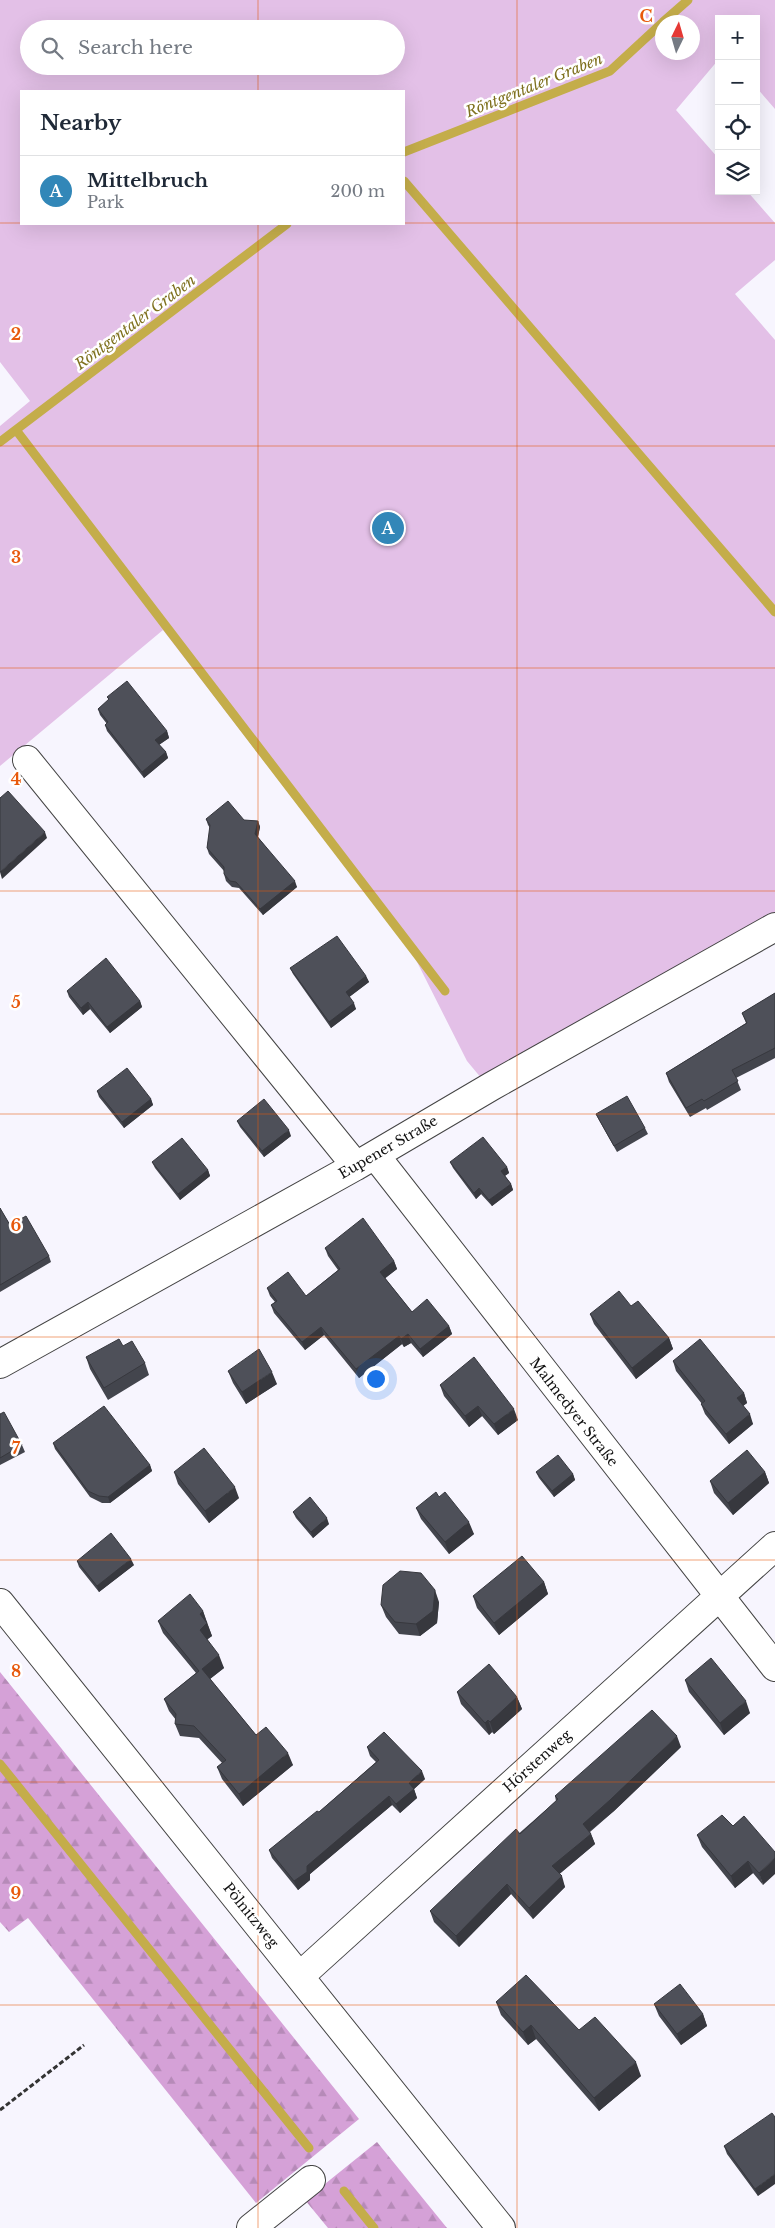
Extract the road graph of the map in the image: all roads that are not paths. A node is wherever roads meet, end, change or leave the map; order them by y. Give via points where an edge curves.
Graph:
1 (27, 760) dead end
2 (775, 927) edge
3 (366, 1161) junction
4 (0, 1364) edge
5 (775, 1546) edge
6 (718, 1596) junction
7 (0, 1603) edge
8 (775, 1667) edge
9 (300, 1976) junction
10 (311, 2180) dead end
11 (251, 2228) edge
12 (501, 2228) edge

1 - 3 street, Malmedyer Straße
2 - 3 street, Eupener Straße via 492,1086
3 - 4 street, Eupener Straße
3 - 6 street, Malmedyer Straße
5 - 6 street, Hörstenweg
6 - 8 street, Malmedyer Straße
6 - 9 street, Hörstenweg
7 - 9 street, Pölnitzweg
9 - 12 street, Pölnitzweg
10 - 11 street

